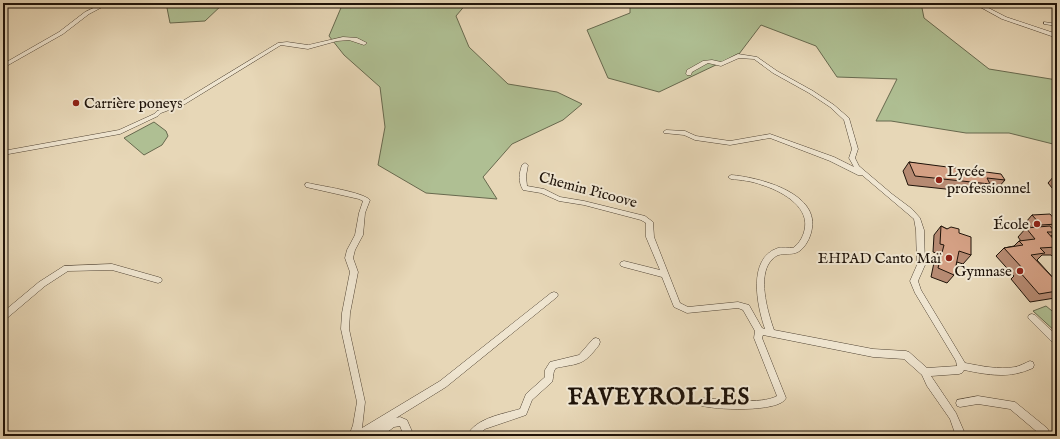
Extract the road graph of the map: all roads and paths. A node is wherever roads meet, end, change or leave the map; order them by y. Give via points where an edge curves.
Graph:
1 (108, 3) edge
2 (975, 3) edge
3 (981, 3) edge
4 (1013, 21) junction
5 (1046, 22) dead end
6 (1057, 25) edge
7 (1057, 36) edge
8 (364, 43) dead end
9 (3, 66) edge
10 (689, 74) dead end
11 (666, 132) dead end
12 (3, 153) edge
13 (525, 165) dead end
14 (731, 177) dead end
15 (871, 179) junction
16 (308, 184) dead end
17 (624, 264) dead end
18 (665, 276) junction
19 (158, 280) dead end
20 (554, 295) dead end
21 (3, 317) edge
22 (1032, 317) dead end
23 (759, 331) junction
24 (771, 334) junction
25 (1057, 341) edge
26 (596, 342) dead end
27 (1030, 365) dead end
28 (962, 366) junction
29 (925, 372) junction
30 (702, 402) dead end
31 (960, 403) dead end
32 (354, 436) edge
33 (357, 436) edge
34 (375, 436) edge
35 (409, 436) edge
36 (472, 436) edge
37 (961, 436) edge
38 (1047, 436) edge

1 - 9 street
2 - 4 street
3 - 4 street
4 - 7 street
5 - 6 street
8 - 12 street via 350,39 330,40 309,47 290,43 280,44 184,103 159,112 130,128 101,136
10 - 15 street via 689,71 708,61 713,60 721,64 738,56 755,58 841,113 847,120 855,149 852,158 857,168
11 - 15 street via 685,133 696,138 730,143 770,136 832,159
13 - 18 street, Chemin Picoove via 522,177 525,188 542,191 559,199 643,218 649,222 650,237
14 - 24 street via 757,180 781,189 806,210 808,217 809,226 804,243 795,251 780,251 770,257 761,273 760,285
15 - 28 street via 917,218 921,265 914,281
16 - 32 street via 367,200 359,235 349,258 354,272 345,329 361,402
17 - 18 street
18 - 23 street, Chemin Picoove via 677,305 687,310 738,305 746,307
19 - 21 street via 112,268 67,268 42,284
20 - 33 street via 443,384
22 - 25 street
23 - 24 street
23 - 30 street via 758,338 782,398 780,401 743,405
24 - 29 street via 873,353 906,355
26 - 36 street via 584,358 553,365 549,370 549,379 529,397 523,412 482,425
27 - 28 street via 1022,370 1005,372
28 - 29 street via 959,370
29 - 37 street via 953,416
31 - 38 street via 978,400 1012,405
34 - 35 street via 399,421 404,423

